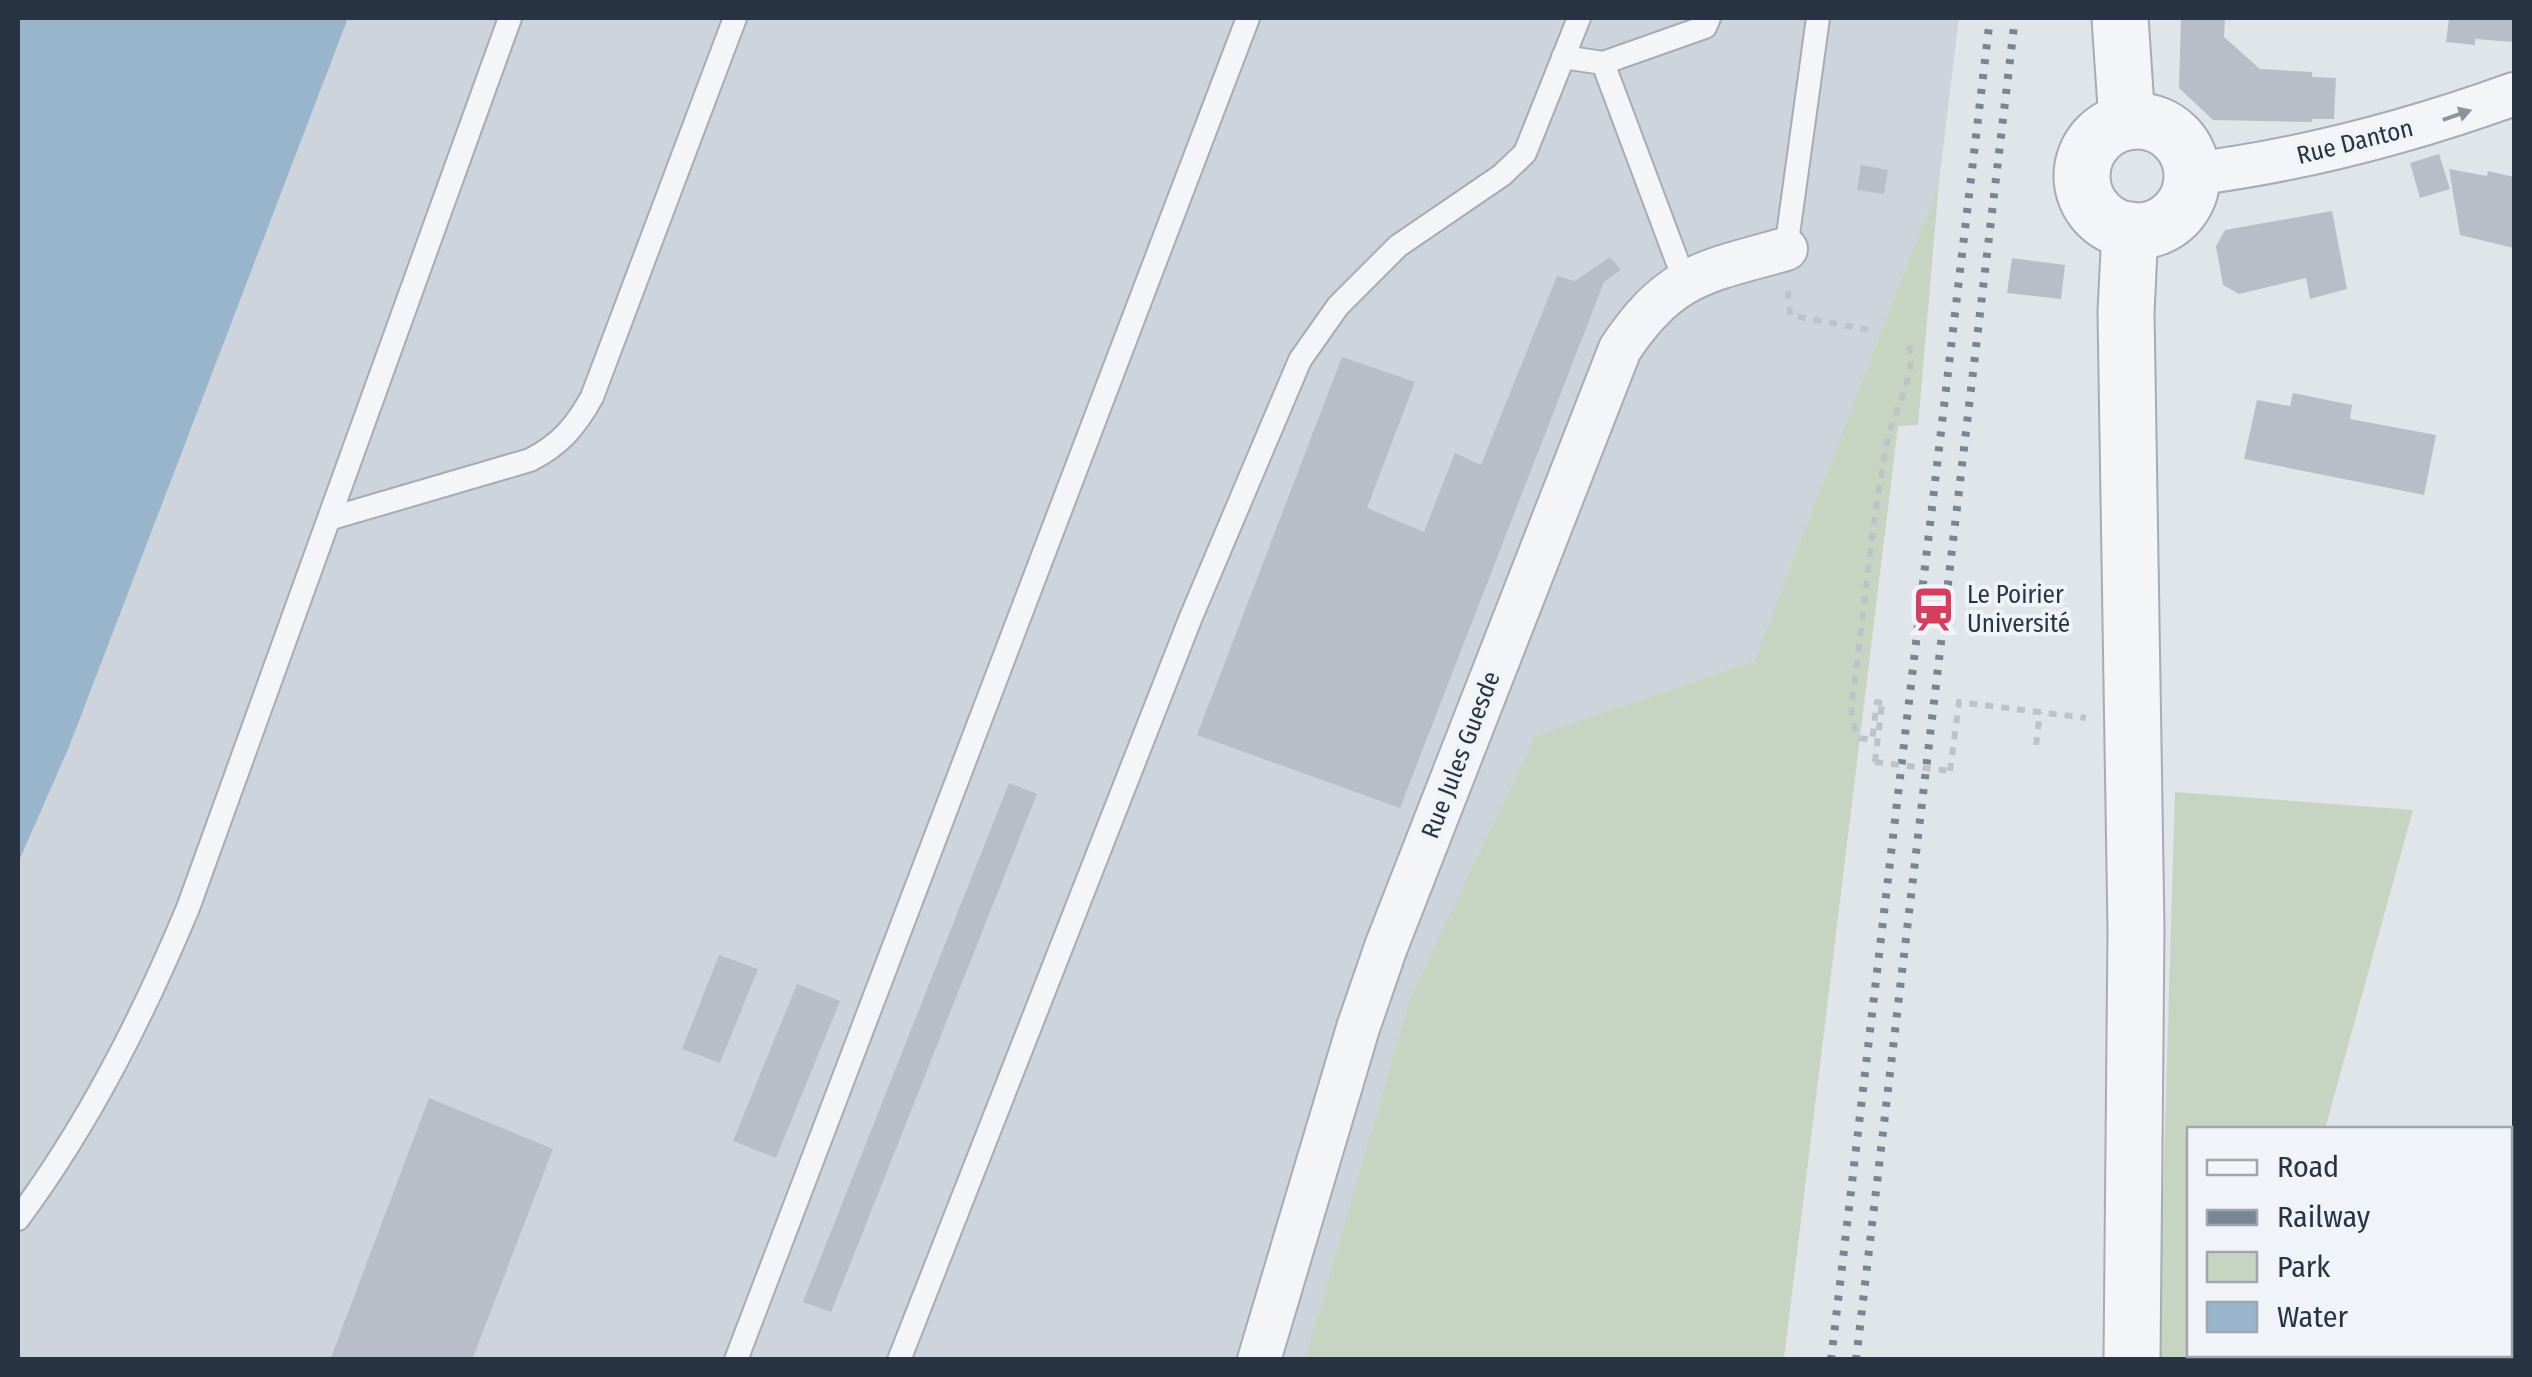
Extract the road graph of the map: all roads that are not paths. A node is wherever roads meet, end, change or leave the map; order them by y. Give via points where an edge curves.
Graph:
1 (510, 18) edge
2 (736, 18) edge
3 (1248, 18) edge
4 (1579, 18) edge
5 (1709, 18) edge
6 (1818, 18) edge
7 (2120, 18) edge
8 (1564, 57) junction
9 (1603, 63) junction
10 (2514, 94) edge
11 (2126, 122) junction
12 (2192, 174) junction
13 (2130, 230) junction
14 (1786, 249) joint
15 (1685, 282) junction
16 (332, 518) junction
17 (18, 1219) edge
18 (736, 1360) edge
19 (899, 1360) edge
20 (1260, 1360) edge
21 (2132, 1360) edge

1 - 16 lane
2 - 16 lane via 592,397 568,434 530,460
3 - 18 lane
4 - 8 lane
5 - 9 lane via 1705,27
6 - 14 lane
7 - 11 street
8 - 9 lane
8 - 19 lane via 1525,153 1398,246 1338,306 1300,360 1191,616
9 - 15 lane
12 -> 10 street, Rue Danton via 2400,132
11 - 12 street via 2168,130
11 - 13 street via 2091,146 2082,178 2099,216
12 - 13 street via 2186,199 2170,219
13 - 21 street
14 - 15 street, Rue Jules Guesde
15 - 20 street, Rue Jules Guesde via 1636,326 1597,405 1386,947
16 - 17 lane via 162,971 102,1091

